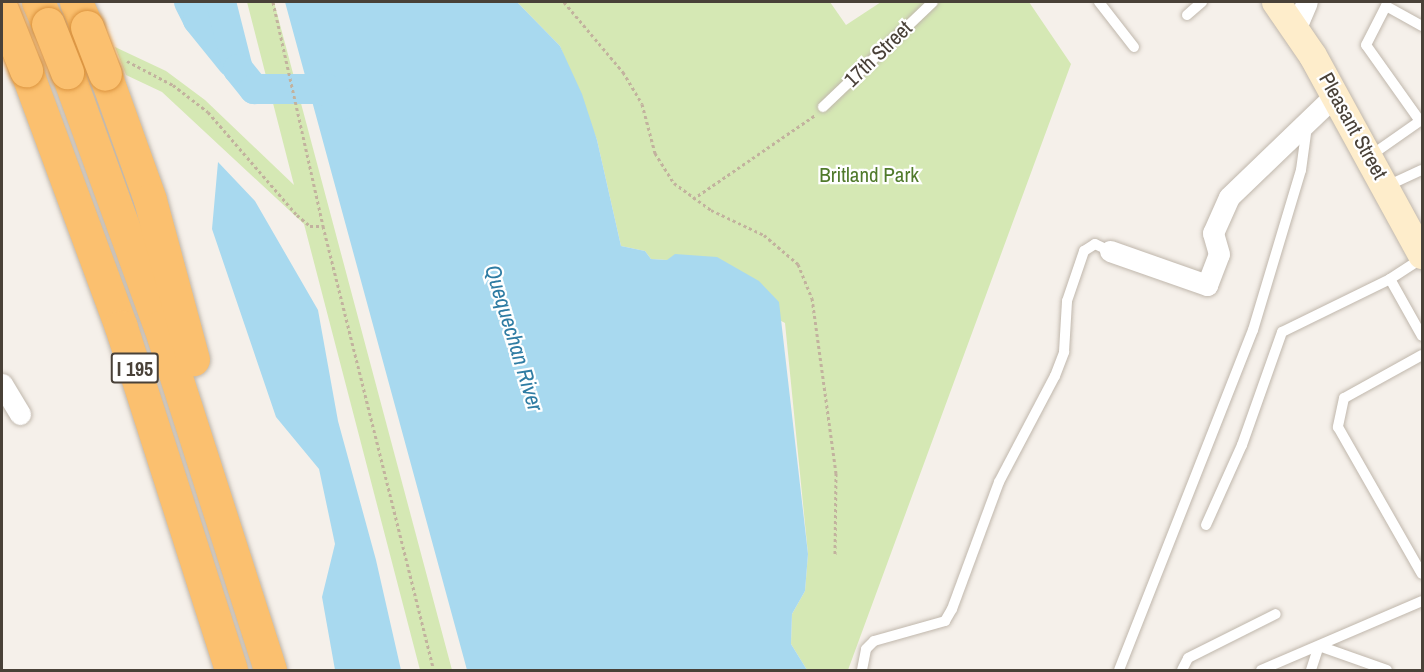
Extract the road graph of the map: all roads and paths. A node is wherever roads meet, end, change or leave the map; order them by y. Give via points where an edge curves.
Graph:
1 (273, 2) edge
2 (564, 2) edge
3 (933, 2) edge
4 (1099, 2) edge
5 (1202, 2) edge
6 (1276, 2) edge
7 (1306, 2) edge
8 (2, 10) edge
9 (43, 13) edge
10 (81, 14) edge
11 (1187, 15) dead end
12 (1421, 23) edge
13 (1295, 30) junction
14 (1134, 47) dead end
15 (156, 75) dead end
16 (1335, 95) junction
17 (823, 107) joint
18 (1308, 117) junction
19 (1421, 121) edge
20 (1370, 157) junction
21 (1422, 170) edge
22 (1386, 186) junction
23 (693, 199) junction
24 (323, 226) junction
25 (1110, 251) joint
26 (1422, 257) edge
27 (1390, 279) junction
28 (1422, 336) edge
29 (1422, 355) edge
30 (2, 384) edge
31 (20, 414) dead end
32 (1206, 525) dead end
33 (834, 555) dead end
34 (236, 560) junction
35 (1422, 574) edge
36 (1422, 601) edge
37 (1276, 614) dead end
38 (1319, 646) junction
39 (231, 670) edge
40 (270, 670) edge
41 (434, 670) edge
42 (862, 670) edge
43 (1119, 670) edge
44 (1182, 670) edge
45 (1262, 670) edge
46 (1311, 670) edge
47 (1387, 670) edge

1 - 24 path
2 - 23 path via 623,72 642,104 663,170
3 - 17 lane, 17th Street
4 - 14 lane
5 - 11 lane
6 - 13 main road, Pleasant Street
7 - 13 street
8 - 39 highway, I 195, bridge via 121,327
9 - 34 highway, I 195, bridge via 147,288
10 - 34 highway, bridge via 158,228 195,367
12 - 19 lane via 1386,6 1366,45
13 - 16 main road, Pleasant Street
15 - 24 path via 208,112 304,221 310,226
16 - 18 street
16 - 20 main road, Pleasant Street
17 - 23 path via 807,123
18 - 25 street via 1229,197 1213,233 1219,254 1207,285
18 - 43 lane via 1301,170 1253,330
19 - 20 lane
20 - 22 main road, Pleasant Street
21 - 22 lane
22 - 26 main road, Pleasant Street
23 - 33 path via 782,247 804,278 812,298 836,474
24 - 41 path
25 - 42 lane via 1095,244 1084,251 1067,301 1068,326 1058,368 999,482 945,621 874,641 866,649
26 - 27 lane
27 - 28 lane
27 - 32 lane via 1282,332 1242,445
29 - 35 lane via 1344,398 1338,427
30 - 31 street
34 - 40 highway, I 195
36 - 38 lane
37 - 44 lane via 1188,658
38 - 45 lane
38 - 46 lane
38 - 47 lane

